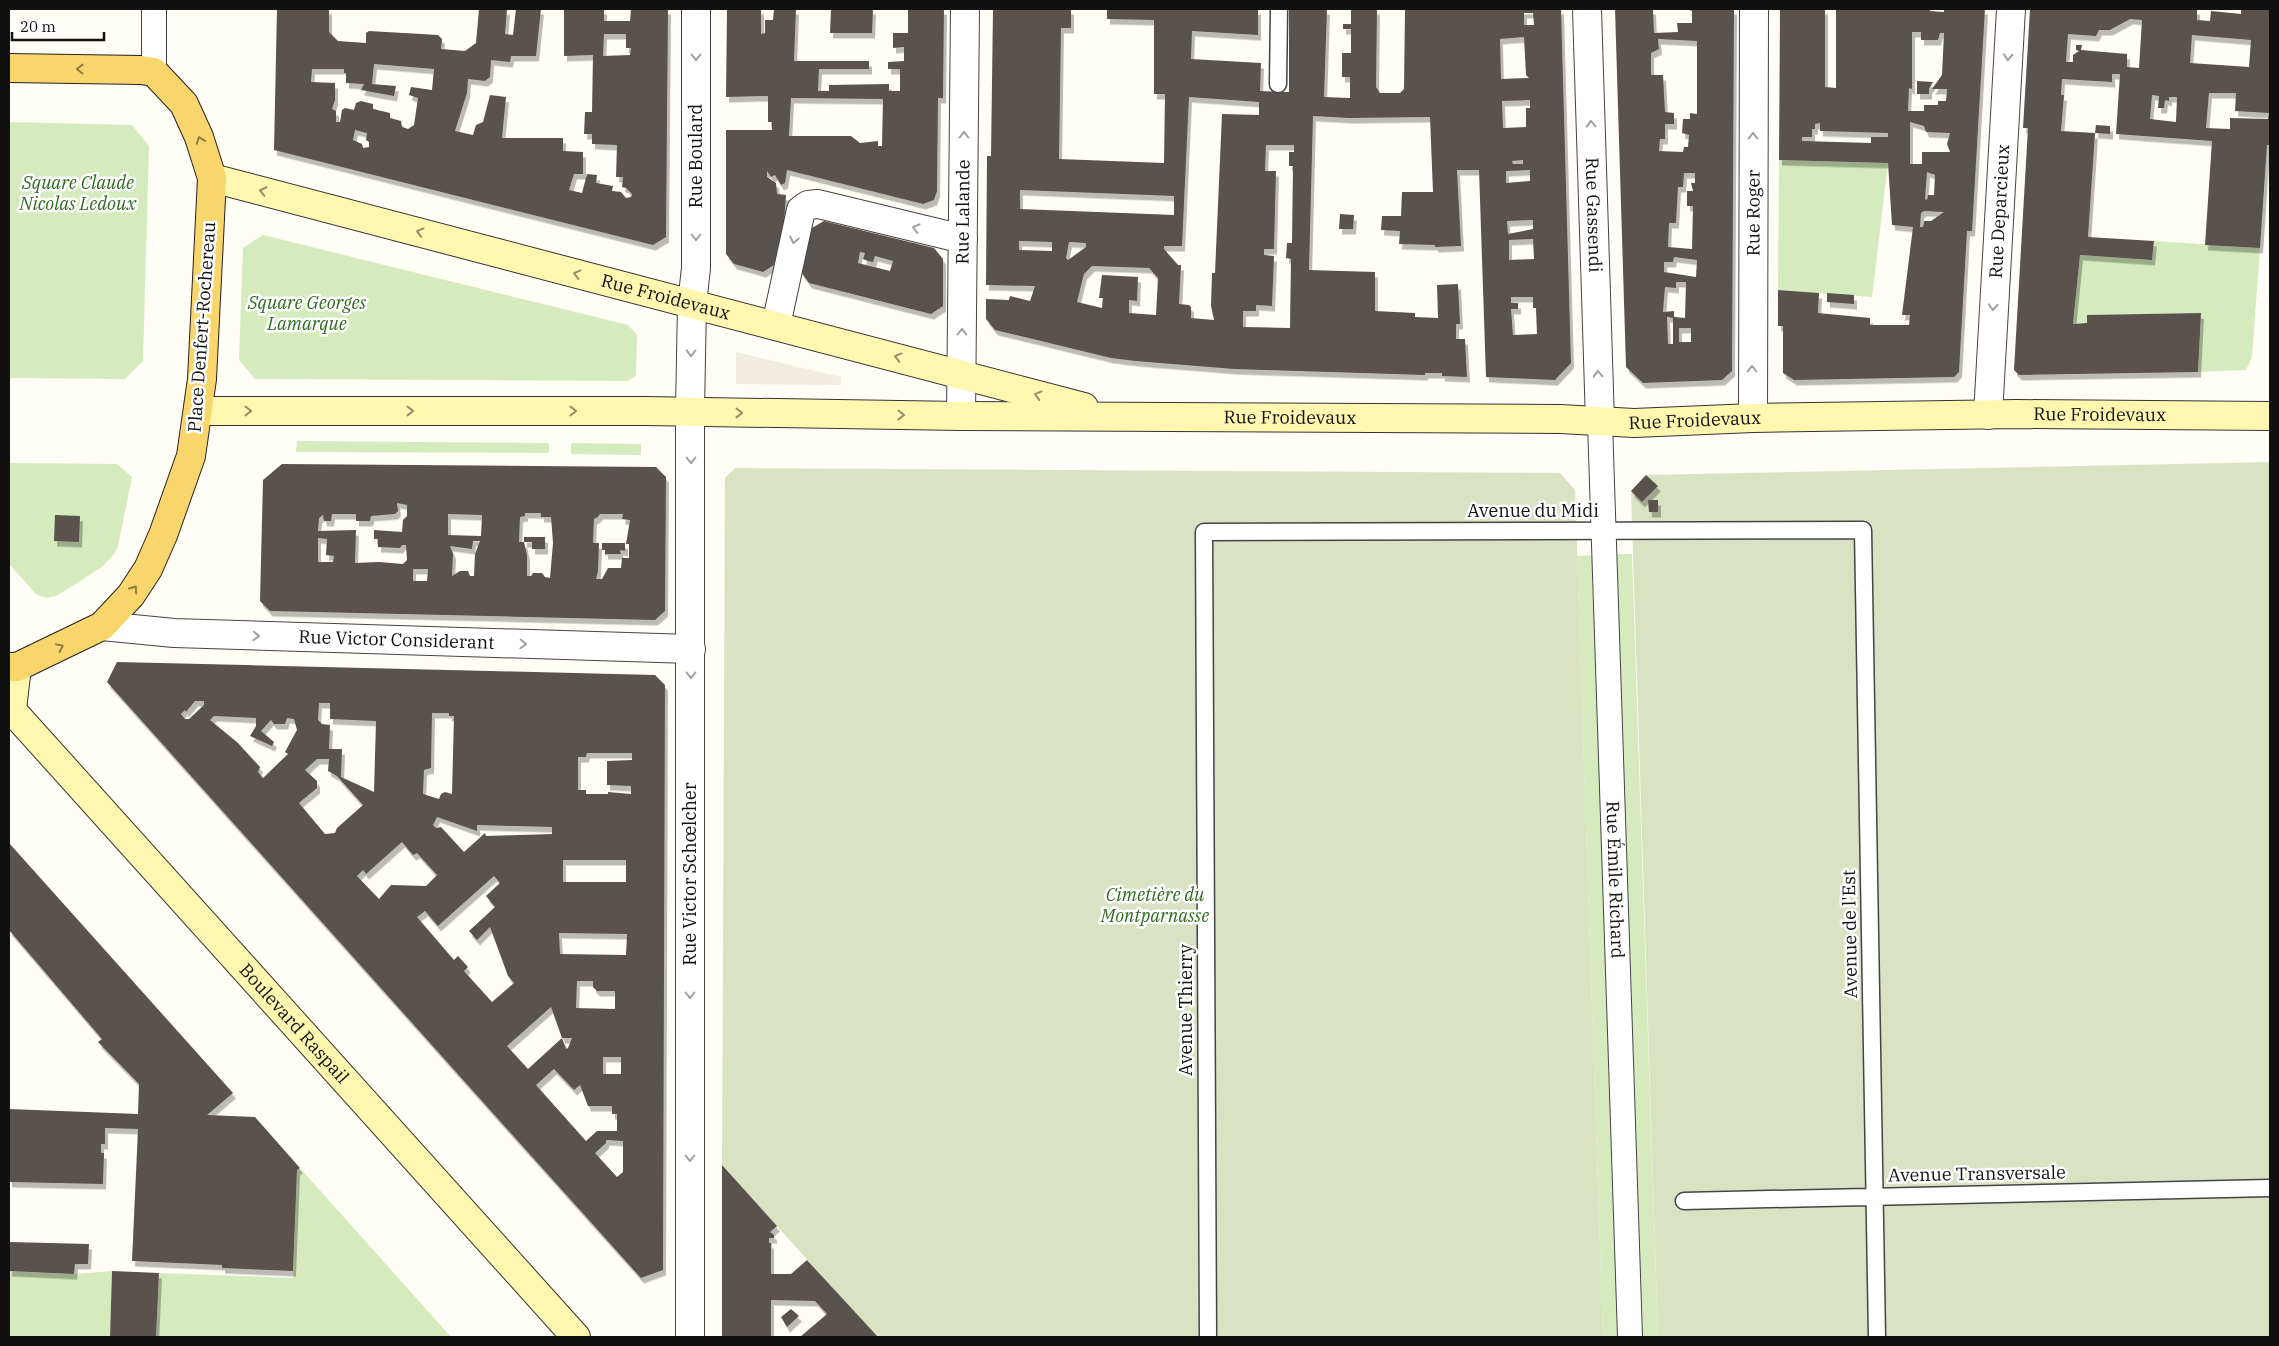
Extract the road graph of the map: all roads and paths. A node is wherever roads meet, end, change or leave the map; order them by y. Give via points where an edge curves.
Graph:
1 (154, 9) edge
2 (696, 9) edge
3 (965, 9) edge
4 (1279, 9) edge
5 (1587, 9) edge
6 (1754, 9) edge
7 (2011, 9) edge
8 (9, 68) edge
9 (154, 72) junction
10 (1278, 84) dead end
11 (212, 178) junction
12 (963, 239) junction
13 (692, 304) junction
14 (776, 325) junction
15 (962, 374) junction
16 (199, 411) junction
17 (690, 411) junction
18 (1988, 415) junction
19 (961, 416) junction
20 (1119, 416) junction
21 (2270, 416) edge
22 (1753, 418) junction
23 (1600, 422) junction
24 (1604, 530) junction
25 (1863, 530) joint
26 (1204, 532) joint
27 (102, 626) junction
28 (691, 649) junction
29 (13, 667) edge
30 (10, 708) edge
31 (2270, 1188) edge
32 (1874, 1196) junction
33 (1684, 1201) dead end
34 (576, 1337) edge
35 (690, 1337) edge
36 (1208, 1337) edge
37 (1630, 1337) edge
38 (1876, 1337) edge

1 - 9 street
2 -> 13 street, Rue Boulard via 696,268
12 -> 3 street, Rue Lalande
4 - 10 lane
23 -> 5 street, Rue Gassendi
22 -> 6 street, Rue Roger
7 -> 18 street, Rue Deparcieux
9 -> 8 main road
11 -> 9 main road, Place Denfert-Rochereau via 184,104
13 -> 11 main road, Rue Froidevaux
11 - 16 main road, Place Denfert-Rochereau
12 -> 14 street via 818,204 808,205 801,210
15 -> 12 street, Rue Lalande
13 - 14 main road, Rue Froidevaux
13 -> 17 street, Rue Boulard
15 -> 14 main road, Rue Froidevaux
15 - 19 street, Rue Lalande
20 -> 15 main road, Rue Froidevaux
16 -> 17 main road, Rue Froidevaux
27 -> 16 main road, Place Denfert-Rochereau via 131,595 148,569 187,472
17 -> 19 main road, Rue Froidevaux
17 -> 28 street, Rue Victor Schœlcher
18 - 21 main road, Rue Froidevaux
18 - 22 main road, Rue Froidevaux
19 - 20 main road, Rue Froidevaux
20 - 23 main road, Rue Froidevaux via 1560,419
22 - 23 main road, Rue Froidevaux
23 - 24 street, Rue Émile Richard
24 - 25 lane, Avenue du Midi
24 - 26 lane, Avenue du Midi
24 - 37 street, Rue Émile Richard
25 - 32 lane, Avenue de l'Est
26 - 36 lane, Avenue Thierry
27 -> 28 street, Rue Victor Considerant via 182,634
29 -> 27 main road, Place Denfert-Rochereau
28 -> 35 street, Rue Victor Schœlcher
29 - 30 main road, Place Denfert-Rochereau
30 - 34 main road, Boulevard Raspail
31 - 32 lane, Avenue Transversale
32 - 33 lane, Avenue Transversale
32 - 38 lane, Avenue de l'Est

